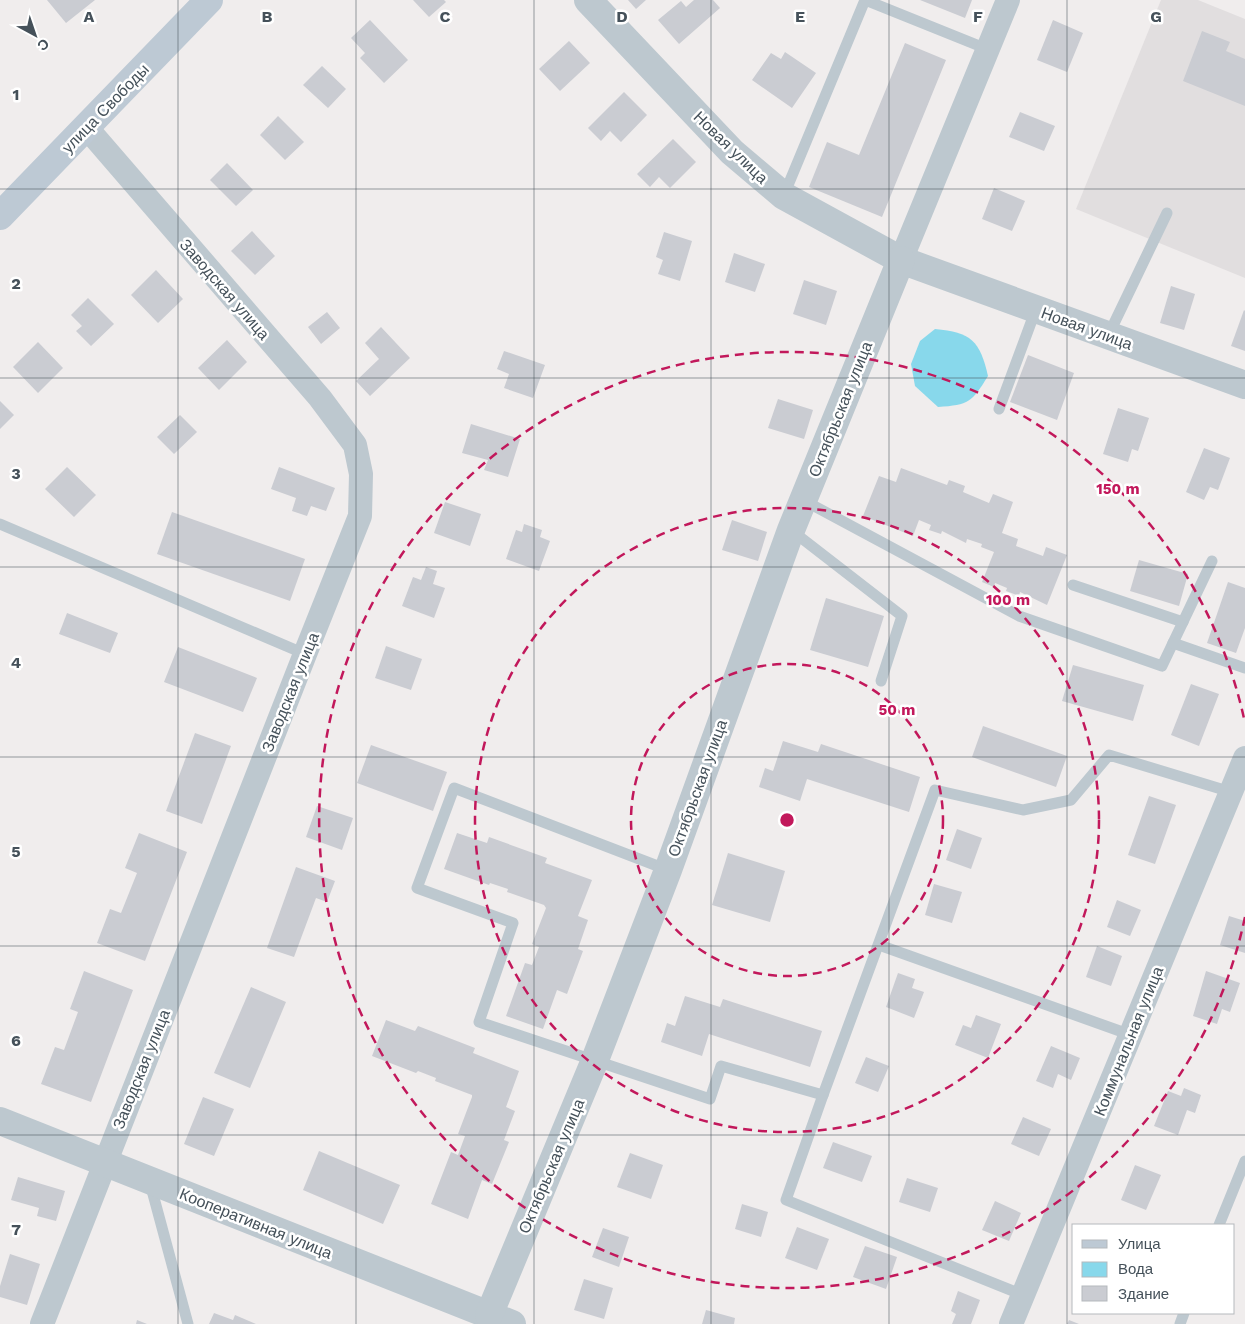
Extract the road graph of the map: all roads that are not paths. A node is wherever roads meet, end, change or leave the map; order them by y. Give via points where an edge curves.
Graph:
1 (209, 0) edge
2 (588, 0) edge
3 (865, 0) edge
4 (1008, 0) edge
5 (987, 49) junction
6 (86, 127) junction
7 (784, 196) junction
8 (1168, 214) dead end
9 (0, 216) edge
10 (901, 260) junction
11 (1036, 309) junction
12 (1108, 336) junction
13 (1245, 385) edge
14 (999, 409) dead end
15 (803, 500) junction
16 (0, 524) edge
17 (791, 530) junction
18 (1212, 561) dead end
19 (1073, 585) dead end
20 (1183, 622) junction
21 (1172, 643) junction
22 (305, 654) junction
23 (1245, 668) edge
24 (881, 681) dead end
25 (1245, 758) edge
26 (1238, 795) edge
27 (668, 870) junction
28 (879, 945) junction
29 (1131, 1034) junction
30 (595, 1060) junction
31 (823, 1095) junction
32 (0, 1121) edge
33 (1245, 1161) edge
34 (104, 1163) junction
35 (150, 1181) junction
36 (1219, 1224) edge
37 (1023, 1295) junction
38 (454, 1314) edge
39 (501, 1319) edge
40 (42, 1324) edge
41 (188, 1324) edge
42 (1011, 1324) edge

1 - 6 main road, улица Свободы
2 - 7 street, Новая улица via 732,152
3 - 5 lane
3 - 7 lane
4 - 5 street
5 - 10 street
6 - 9 main road, улица Свободы
6 - 22 street, Заводская улица via 320,398 355,445 361,474 360,516
7 - 10 street, Новая улица
8 - 12 lane
10 - 11 street, Новая улица
10 - 15 street, Октябрьская улица
11 - 12 street, Новая улица
11 - 14 lane
12 - 13 street, Новая улица
15 - 17 street, Октябрьская улица
15 - 21 lane via 1019,616 1162,666
16 - 22 lane
17 - 24 lane via 902,616
17 - 27 street, Октябрьская улица
18 - 20 lane
19 - 20 lane
20 - 21 lane
21 - 23 lane
22 - 34 street, Заводская улица
25 - 26 street, Коммунальная улица
26 - 28 lane via 1109,755 1071,800 1023,810 935,790
26 - 29 street, Коммунальная улица
27 - 30 street, Октябрьская улица
27 - 30 lane via 454,788 417,888 514,923 479,1022
28 - 29 lane
28 - 31 lane
29 - 37 street, Коммунальная улица
30 - 31 lane via 710,1099 721,1066
30 - 39 street, Октябрьская улица
31 - 37 lane via 786,1200
32 - 34 street, Кооперативная улица
33 - 36 lane
34 - 35 street, Кооперативная улица
34 - 40 street, Заводская улица
35 - 38 street, Кооперативная улица
35 - 41 lane
37 - 42 street, Коммунальная улица
38 - 39 street, Кооперативная улица

